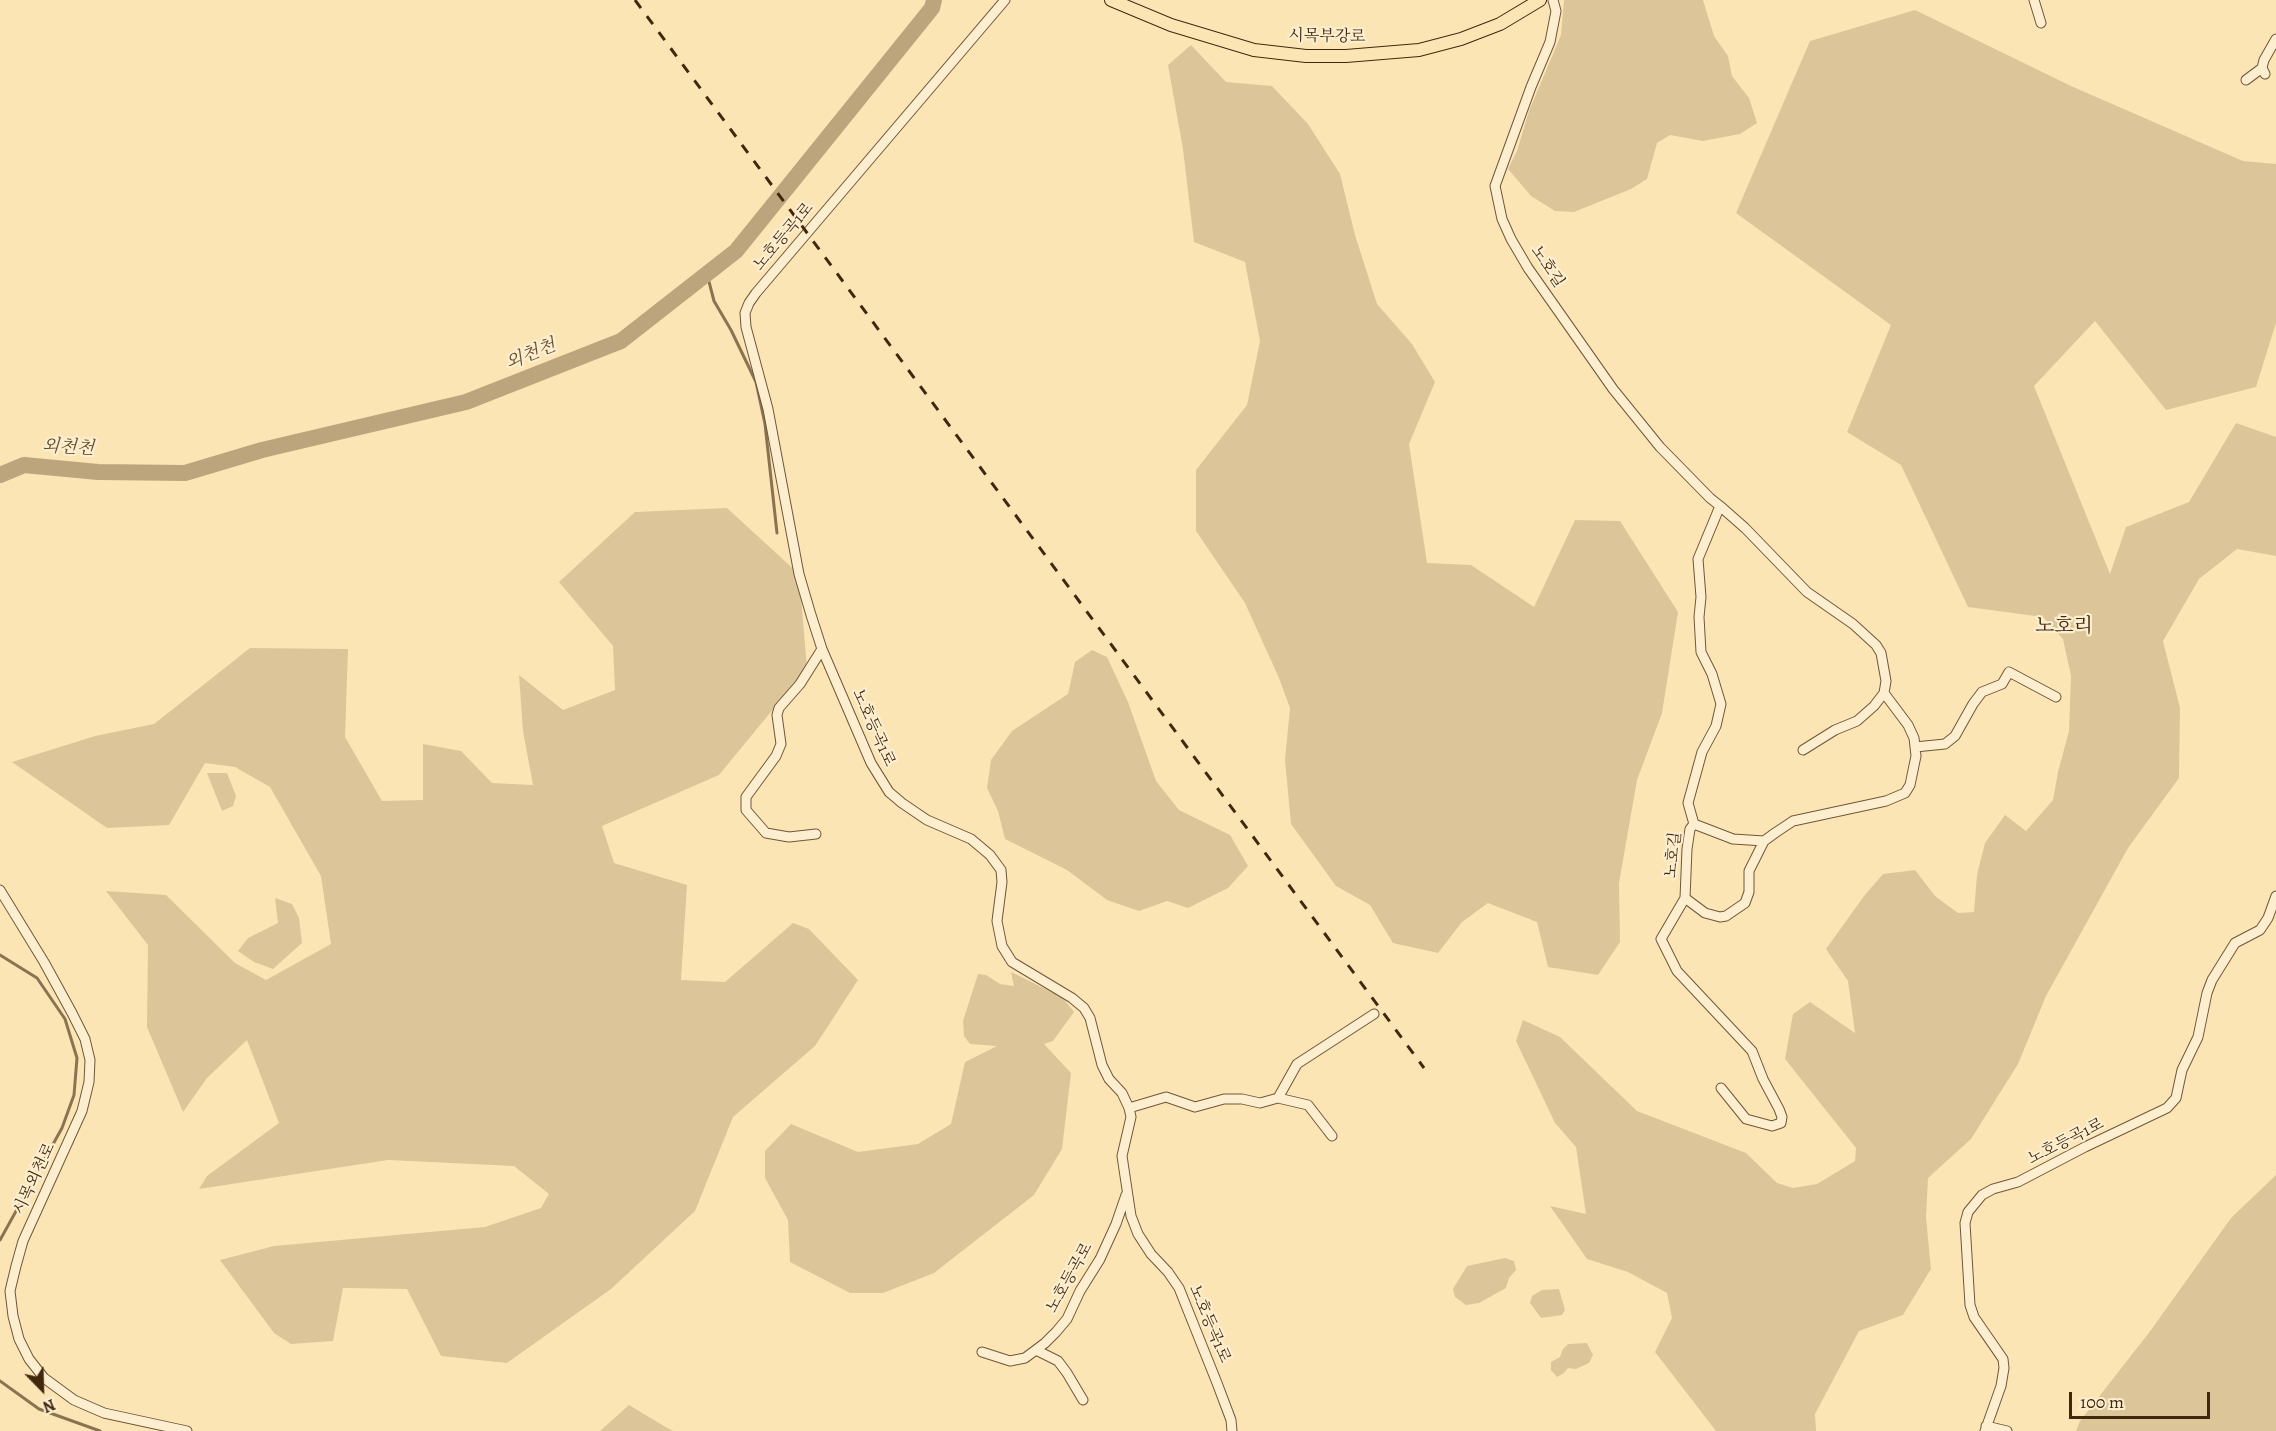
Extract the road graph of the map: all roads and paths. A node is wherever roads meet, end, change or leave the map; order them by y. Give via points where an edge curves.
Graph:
1 (1005, 0) edge
2 (1112, 0) edge
3 (1540, 0) edge
4 (1554, 0) edge
5 (2034, 0) edge
6 (2041, 23) dead end
7 (2276, 39) edge
8 (2246, 80) dead end
9 (1720, 506) junction
10 (822, 649) junction
11 (1884, 693) junction
12 (2056, 697) dead end
13 (1915, 747) junction
14 (1803, 750) dead end
15 (1694, 824) junction
16 (816, 834) dead end
17 (1764, 841) junction
18 (0, 890) edge
19 (2276, 896) edge
20 (1685, 898) junction
21 (1374, 1014) dead end
22 (1721, 1088) dead end
23 (1278, 1098) junction
24 (1129, 1108) junction
25 (1332, 1136) dead end
26 (1126, 1193) junction
27 (1036, 1350) junction
28 (982, 1352) dead end
29 (1083, 1400) dead end
30 (1985, 1428) edge
31 (187, 1431) edge
32 (1232, 1431) edge
33 (2007, 1431) edge

1 - 10 street, 노호등곡1로 via 756,293 745,313 775,440 799,574
2 - 3 main road, 시목부강로 via 1171,25 1254,50 1336,56 1419,50 1461,39 1500,24
4 - 9 street, 노호길 via 1556,11 1550,42 1495,186 1502,219 1528,268 1626,406 1662,450
5 - 6 street
7 - 8 street via 2264,60 2264,71
9 - 11 street, 노호길 via 1807,592 1876,645 1886,681
9 - 15 street, 노호길 via 1698,560 1701,652 1721,704 1688,803
10 - 16 street via 779,708 781,744 746,796 746,810 766,833 789,837
10 - 24 street, 노호등곡1로 via 871,763 889,792 927,820 971,839 1001,870 997,921 1002,946 1012,962 1084,1008 1102,1065
11 - 13 street, 노호길 via 1908,725
11 - 14 street via 1857,722 1835,730
12 - 13 street via 2009,672 2001,684 1982,692 1955,736 1945,744
13 - 17 street, 노호길 via 1914,770 1905,793 1886,801 1793,821
15 - 17 street via 1732,840
15 - 20 street, 노호길 via 1690,829
17 - 20 street, 노호길 via 1749,871 1745,903 1733,912 1720,917 1706,913
18 - 31 street, 시목외천로 via 72,1013 90,1060 82,1111 23,1240 16,1266 10,1291 19,1339 44,1378 74,1400 104,1413
19 - 30 street, 노호등곡1로 via 2260,930 2235,943 2212,981 2198,1036 2182,1070 2176,1098 2167,1108 2034,1175 1982,1195 1968,1212 1965,1223 1970,1305 2003,1359 2004,1368
20 - 22 street via 1661,939 1677,971 1752,1051 1779,1109 1781,1123 1772,1126 1746,1119
21 - 23 street via 1296,1065
23 - 24 street via 1260,1103 1224,1099 1195,1107 1166,1097
23 - 25 street via 1308,1106
24 - 26 street, 노호등곡1로 via 1131,1117 1122,1156
26 - 27 street, 노호등곡로 via 1116,1224 1067,1319
26 - 32 street, 노호등곡1로 via 1138,1234 1179,1288
27 - 28 street, 노호등곡로 via 1025,1358 1011,1360
27 - 29 street via 1058,1361
30 - 33 street

